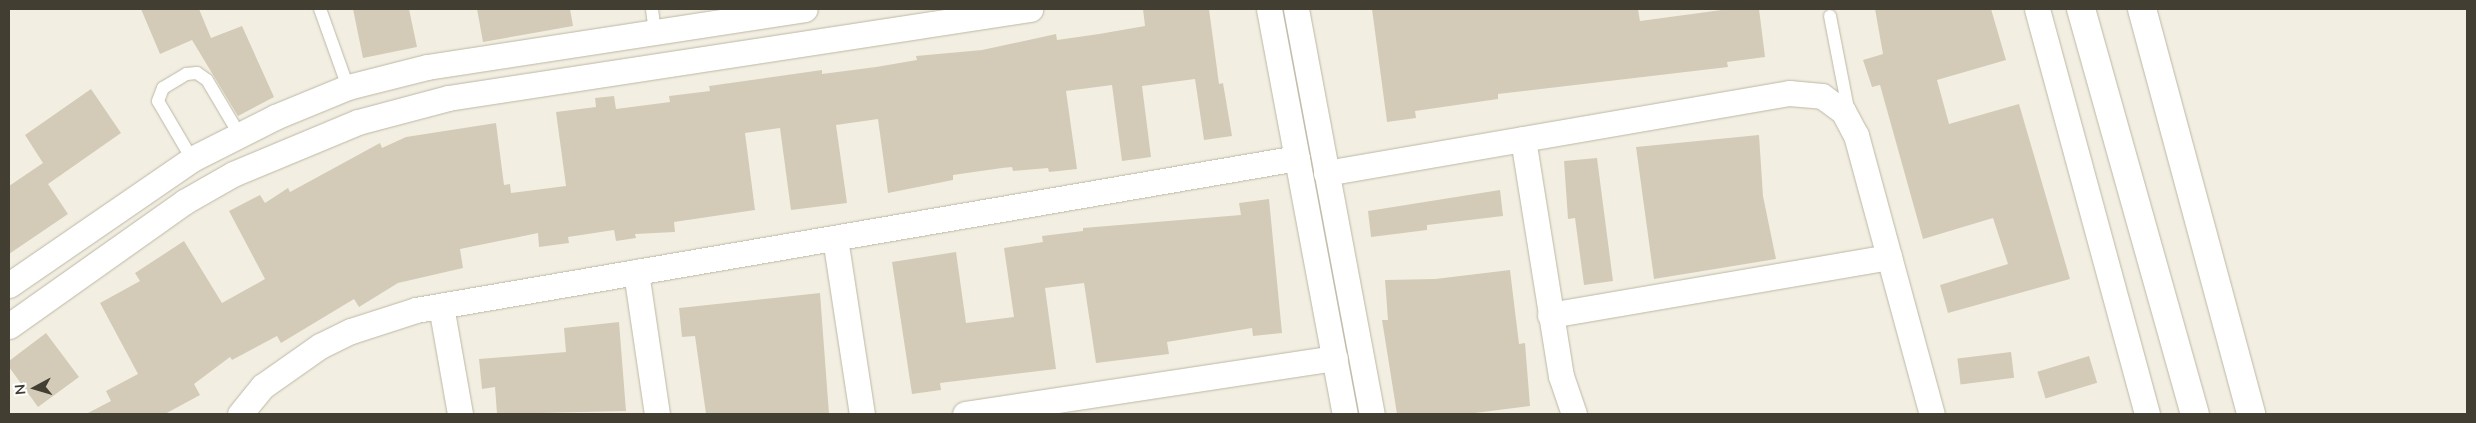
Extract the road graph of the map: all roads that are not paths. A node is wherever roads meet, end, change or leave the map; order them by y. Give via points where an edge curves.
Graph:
1 (320, 9) edge
2 (805, 9) edge
3 (1030, 9) edge
4 (1269, 9) edge
5 (1296, 9) edge
6 (2037, 9) edge
7 (2082, 9) edge
8 (2142, 9) edge
9 (974, 13) edge
10 (1830, 16) dead end
11 (653, 20) edge
12 (348, 87) junction
13 (1851, 122) junction
14 (238, 134) junction
15 (1522, 139) junction
16 (1297, 158) junction
17 (192, 159) junction
18 (1326, 173) junction
19 (138, 193) junction
20 (153, 223) junction
21 (836, 238) junction
22 (1889, 257) junction
23 (636, 272) junction
24 (9, 285) edge
25 (441, 306) junction
26 (1550, 315) junction
27 (9, 326) edge
28 (1335, 358) junction
29 (240, 414) edge
30 (460, 414) edge
31 (657, 414) edge
32 (862, 414) edge
33 (965, 414) edge
34 (1345, 414) edge
35 (1372, 414) edge
36 (1574, 414) edge
37 (1932, 414) edge
38 (2147, 414) edge
39 (2195, 414) edge
40 (2252, 414) edge

1 - 12 lane
2 - 11 street
3 - 9 street
4 - 16 street
5 - 18 street
6 - 38 street
7 - 39 street
8 - 40 street
9 - 20 street via 448,98 402,109 317,137 233,174
10 - 13 lane
11 - 12 street via 427,67
12 - 14 street
13 - 15 street via 1832,101 1800,92
13 - 22 street
14 - 17 street
14 - 17 lane via 207,80 197,74 186,74 160,91 158,101
15 - 18 street
15 - 26 street
16 - 21 street
16 - 28 street
17 - 19 street
18 - 35 street
19 - 20 street
19 - 24 street
20 - 27 street
21 - 23 street
21 - 32 street
22 - 26 street
22 - 37 street
23 - 25 street
23 - 31 street
25 - 29 street via 382,319 320,346 264,386
25 - 30 street
26 - 36 street via 1564,393
28 - 33 street
28 - 34 street

